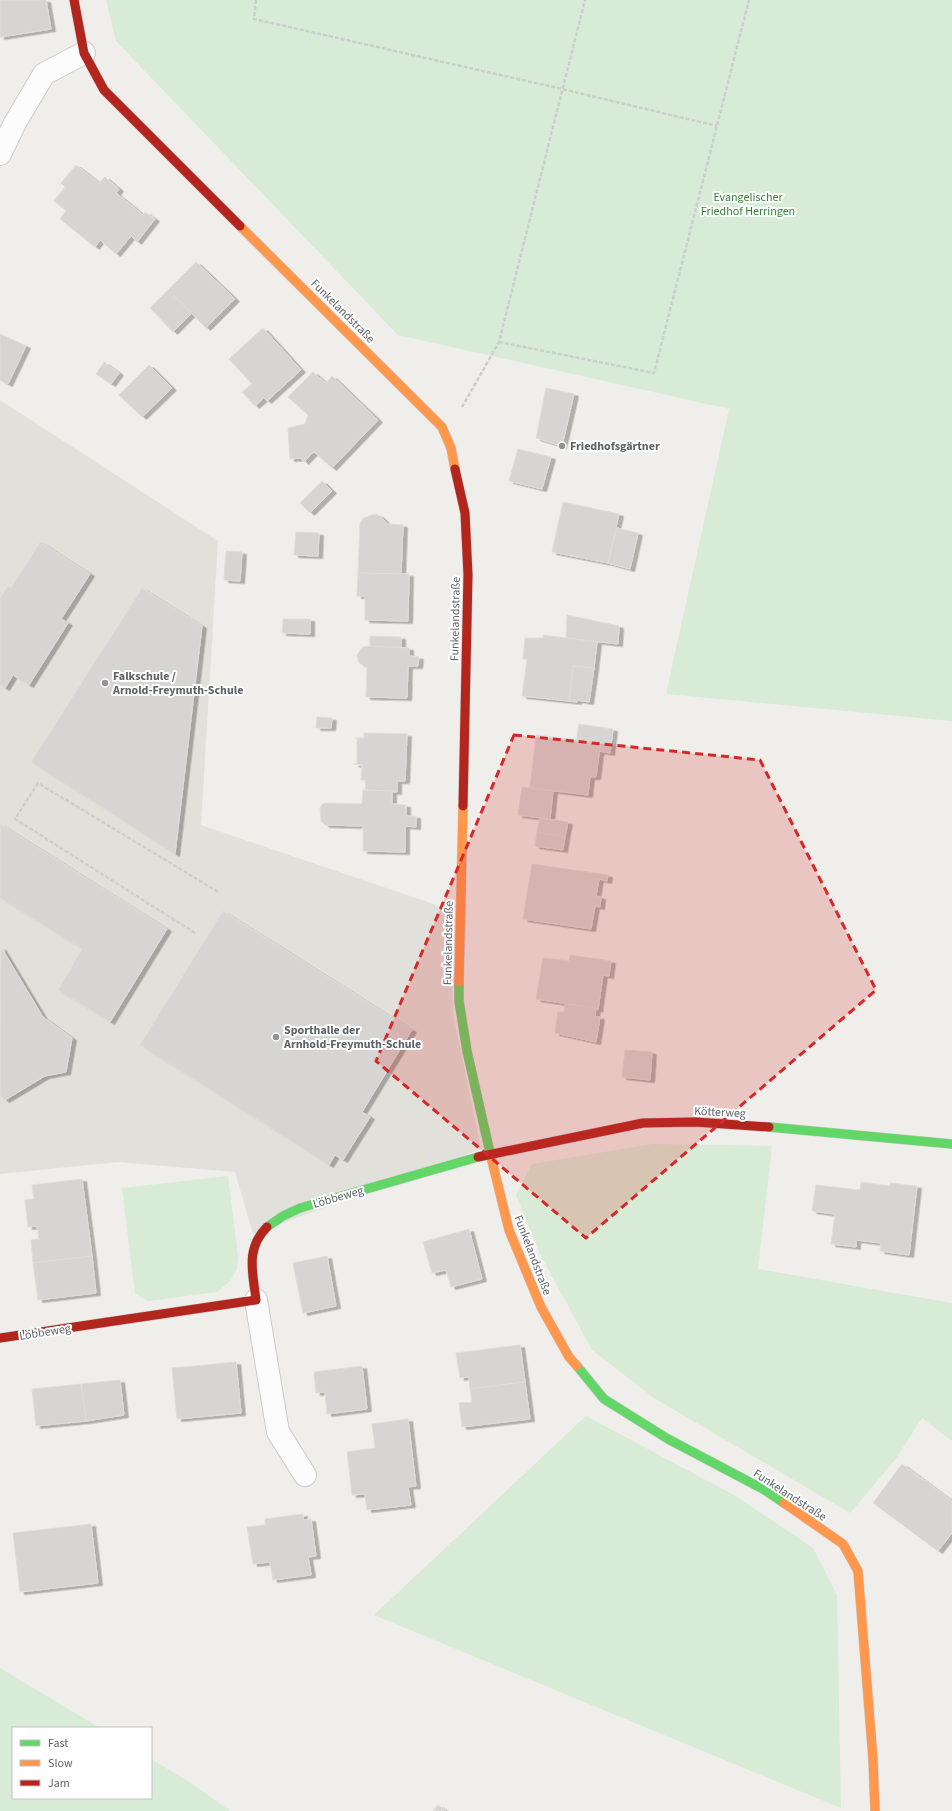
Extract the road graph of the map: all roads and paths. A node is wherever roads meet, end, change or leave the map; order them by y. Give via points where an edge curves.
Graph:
1 (74, 0) edge
2 (256, 0) edge
3 (585, 0) edge
4 (749, 0) edge
5 (84, 53) junction
6 (562, 89) junction
7 (717, 126) junction
8 (0, 154) edge
9 (499, 342) junction
10 (451, 448) junction
11 (220, 893) dead end
12 (195, 933) dead end
13 (952, 1144) edge
14 (490, 1154) junction
15 (256, 1300) junction
16 (0, 1338) edge
17 (305, 1475) dead end
18 (875, 1811) edge

1 - 5 street, Funkelandstraße
2 - 6 path via 254,20
3 - 6 path
4 - 7 path
5 - 8 street via 44,74
5 - 10 street, Funkelandstraße via 104,90 442,427
6 - 7 path
6 - 9 path
7 - 9 path via 654,373
9 - 10 path via 460,412
10 - 14 street, Funkelandstraße via 465,513 468,575 459,1001 467,1051
11 - 12 path via 38,783 15,819
13 - 14 street, Kötterweg via 803,1129 695,1122 643,1123
14 - 15 street, Löbbeweg via 300,1208 276,1218 259,1234 250,1258
14 - 18 street, Funkelandstraße via 509,1230 541,1307 568,1357 604,1399 668,1439 763,1489 843,1544 858,1571
15 - 16 street, Löbbeweg
15 - 17 street, Löbbeweg via 278,1432

